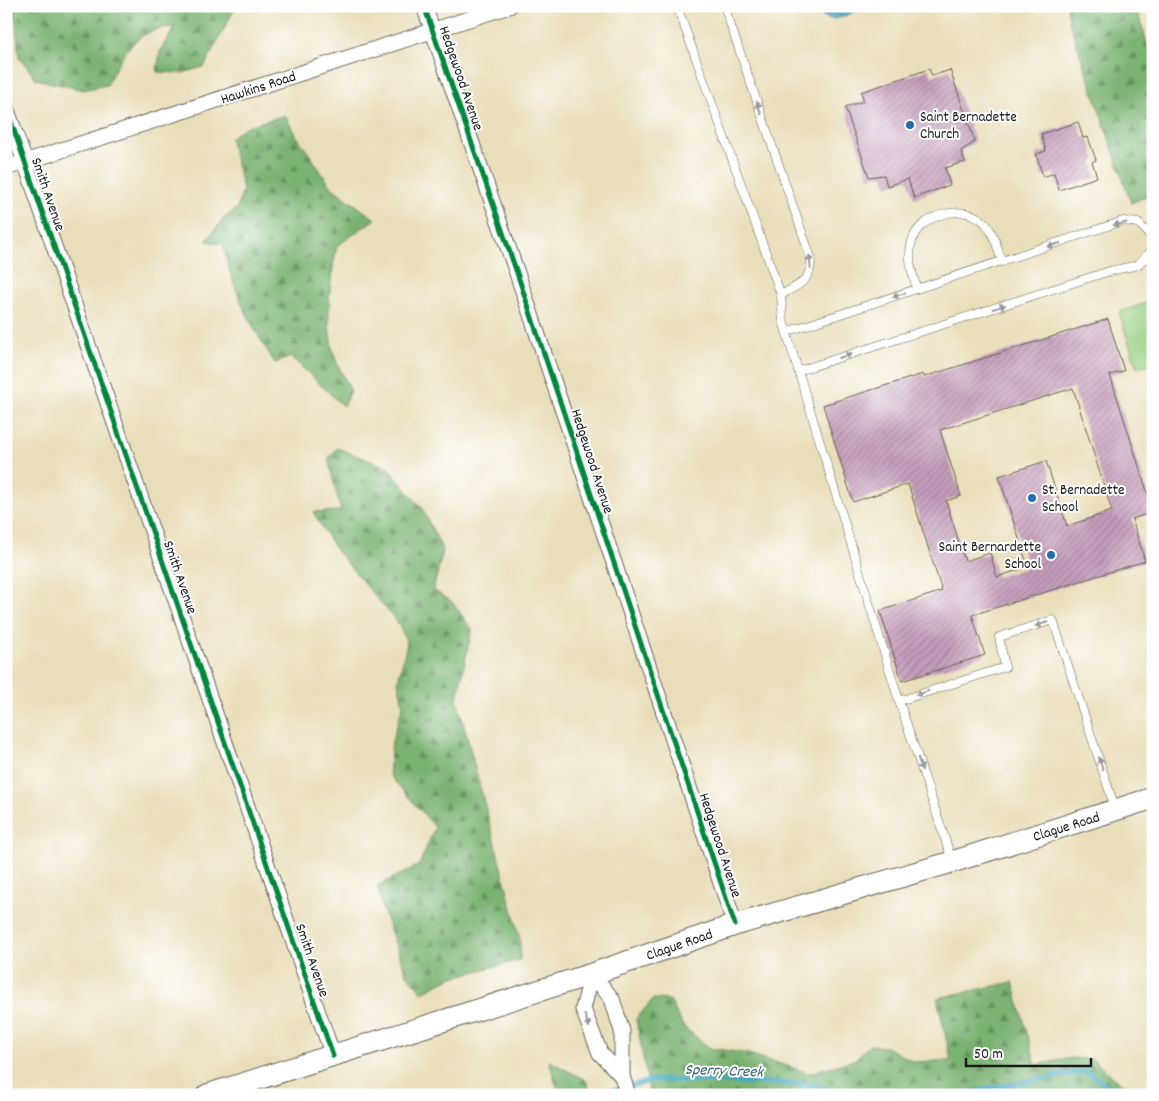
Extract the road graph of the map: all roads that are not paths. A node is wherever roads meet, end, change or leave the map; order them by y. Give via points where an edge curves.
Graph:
1 (424, 6) edge
2 (509, 6) edge
3 (677, 6) edge
4 (724, 6) edge
5 (432, 31) junction
6 (6, 107) edge
7 (25, 162) junction
8 (6, 168) edge
9 (1002, 262) junction
10 (917, 290) junction
11 (781, 295) junction
12 (786, 332) junction
13 (798, 371) junction
14 (899, 701) junction
15 (1153, 798) edge
16 (1116, 810) junction
17 (952, 862) junction
18 (735, 926) junction
19 (592, 974) junction
20 (333, 1056) junction
21 (622, 1076) junction
22 (207, 1095) edge
23 (628, 1095) edge

1 - 5 street, Hedgewood Avenue
2 - 5 street, Hawkins Road
3 - 11 lane
11 -> 4 lane via 806,280 811,272 811,258
5 - 7 street, Hawkins Road
5 - 18 street, Hedgewood Avenue via 520,280
6 - 7 street, Smith Avenue
7 - 8 street, Hawkins Road
7 - 20 street, Smith Avenue
9 - 10 lane
9 - 10 lane via 992,233 973,214 937,216 922,224 912,240 909,264
13 -> 9 lane via 1110,271 1138,265 1152,250 1150,236 1138,223 1123,221
10 -> 12 lane
11 - 12 lane
12 - 13 lane
13 - 14 lane
16 -> 14 lane via 1053,620 999,637 1005,667
14 -> 17 lane
15 - 16 main road, Clague Road
16 - 17 main road, Clague Road
17 - 18 main road, Clague Road
18 - 19 main road, Clague Road
19 - 20 main road, Clague Road
19 - 21 street via 612,999 622,1031
19 -> 21 street via 583,1009 600,1053
20 - 22 main road, Clague Road
21 - 23 street

